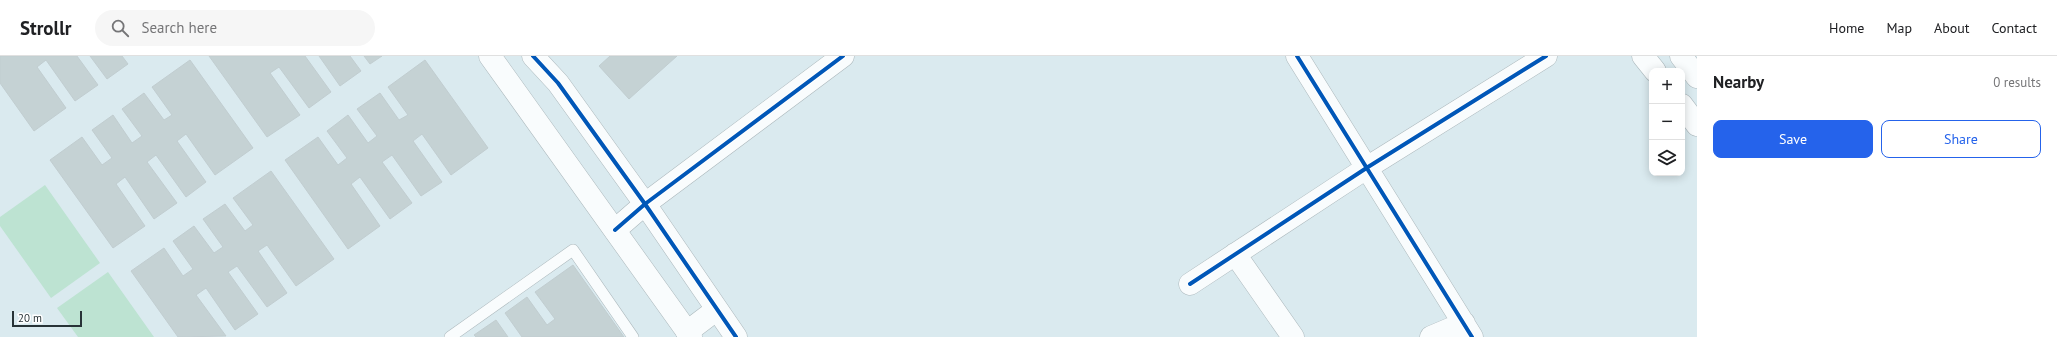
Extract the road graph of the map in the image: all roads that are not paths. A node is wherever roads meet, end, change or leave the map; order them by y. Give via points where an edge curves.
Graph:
1 (490, 56) edge
2 (533, 56) edge
3 (843, 56) edge
4 (1297, 56) edge
5 (1546, 56) edge
6 (1643, 56) edge
7 (1681, 56) edge
8 (1653, 68) edge
9 (1697, 77) edge
10 (1685, 109) edge
11 (1697, 125) edge
12 (1368, 167) junction
13 (646, 204) junction
14 (615, 230) junction
15 (1235, 254) junction
16 (1190, 284) dead end
17 (716, 310) junction
18 (1468, 330) edge
19 (686, 335) edge
20 (450, 337) edge
21 (633, 337) edge
22 (736, 337) edge
23 (1293, 337) edge
24 (1431, 337) edge

1 - 14 street
2 - 13 street via 558,83
3 - 13 street
4 - 12 street
5 - 12 street
6 - 8 street
7 - 9 street
10 - 11 street
12 - 15 street
12 - 18 street
13 - 14 street
13 - 17 street
14 - 19 street
15 - 16 street
15 - 23 street
17 - 19 street
17 - 22 street
18 - 24 street
20 - 21 lane via 573,250

